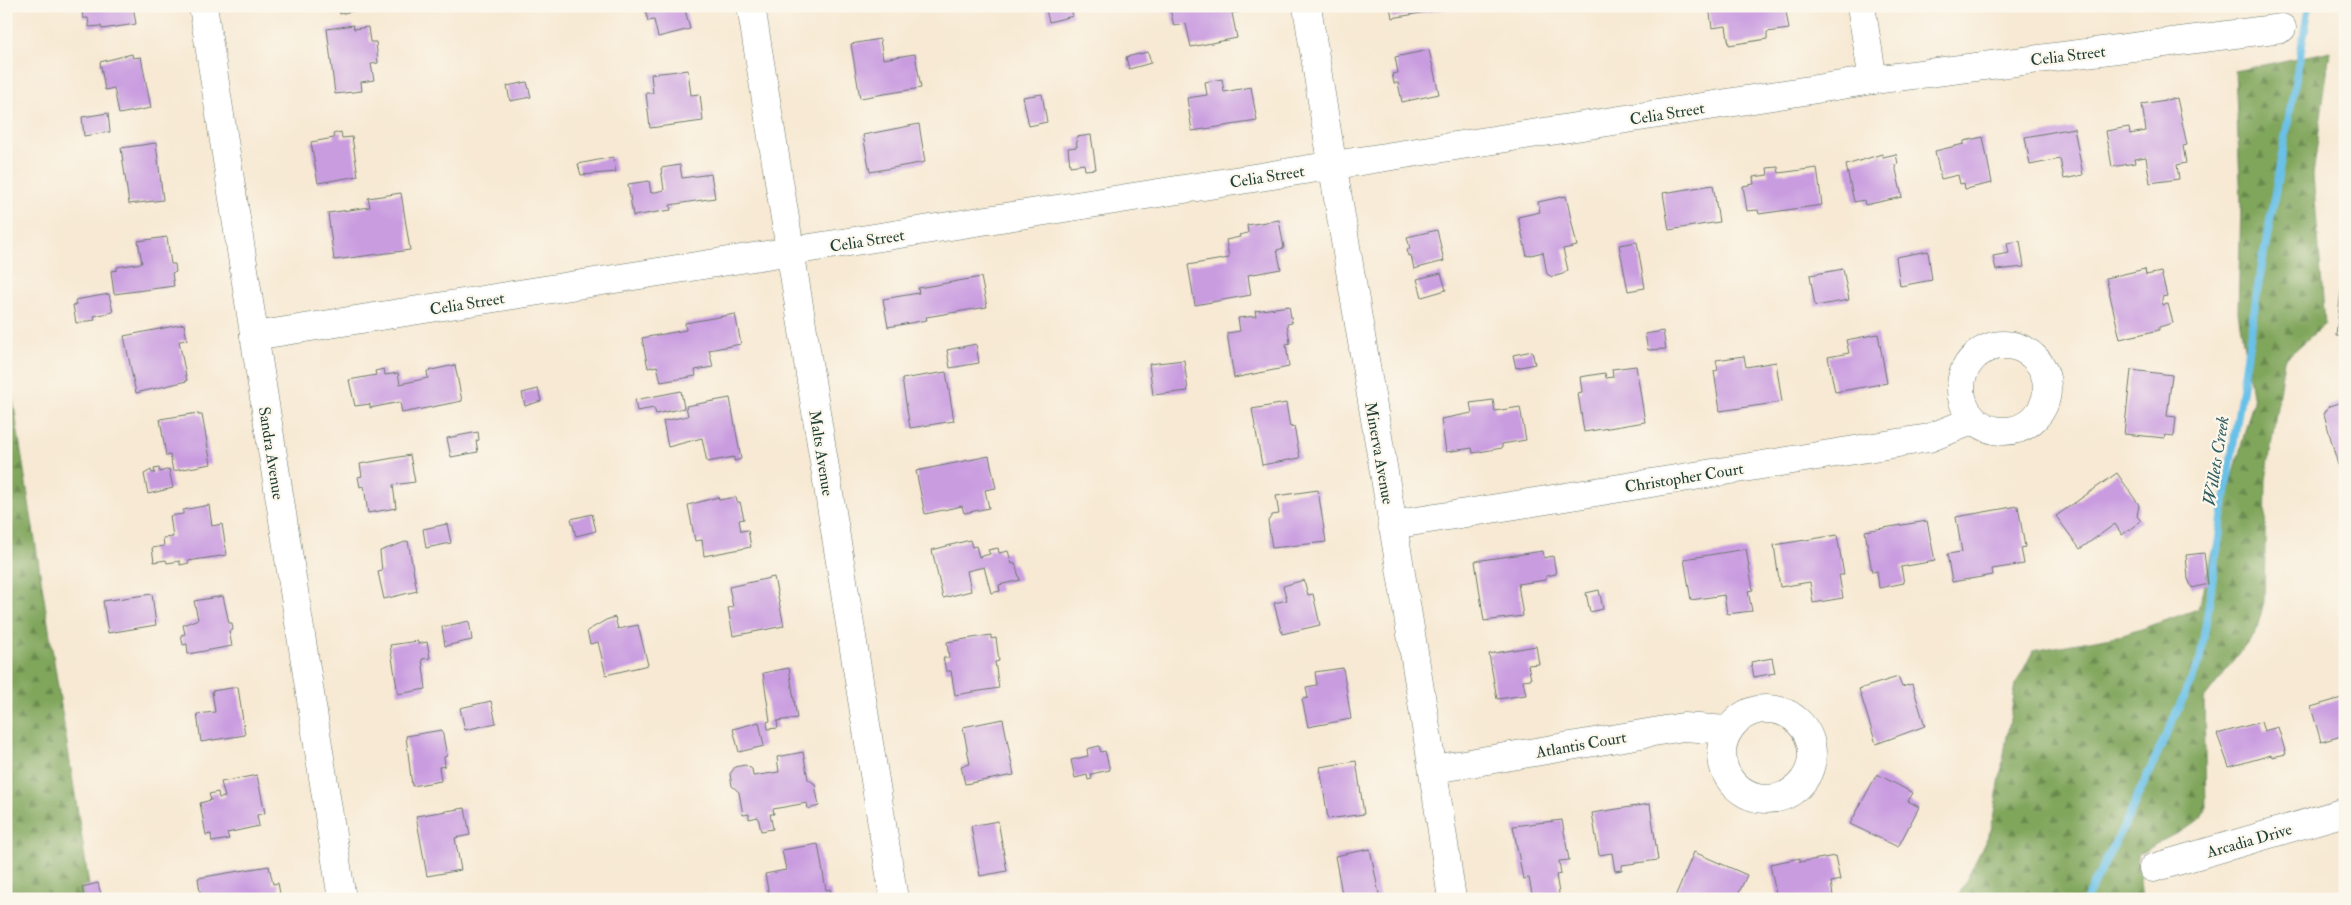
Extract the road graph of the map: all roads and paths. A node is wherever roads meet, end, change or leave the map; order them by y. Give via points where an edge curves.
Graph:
1 (203, 6) edge
2 (751, 6) edge
3 (1307, 6) edge
4 (1861, 6) edge
5 (2282, 28) dead end
6 (1873, 80) junction
7 (1332, 165) junction
8 (790, 253) junction
9 (254, 336) junction
10 (1974, 420) dead end
11 (1392, 525) junction
12 (1729, 730) dead end
13 (1434, 769) junction
14 (2345, 812) edge
15 (2153, 868) dead end
16 (342, 899) edge
17 (894, 899) edge
18 (1452, 899) edge

1 - 9 street, Sandra Avenue
2 - 8 street, Malts Avenue
3 - 7 street, Minerva Avenue
4 - 6 street
5 - 6 street, Celia Street
6 - 7 street, Celia Street
7 - 8 street, Celia Street
7 - 11 street, Minerva Avenue
8 - 9 street, Celia Street
8 - 17 street, Malts Avenue
9 - 16 street, Sandra Avenue
10 - 11 street, Christopher Court via 1930,438
11 - 13 street, Minerva Avenue
12 - 13 street, Atlantis Court via 1683,726
13 - 18 street, Minerva Avenue
14 - 15 street, Arcadia Drive

